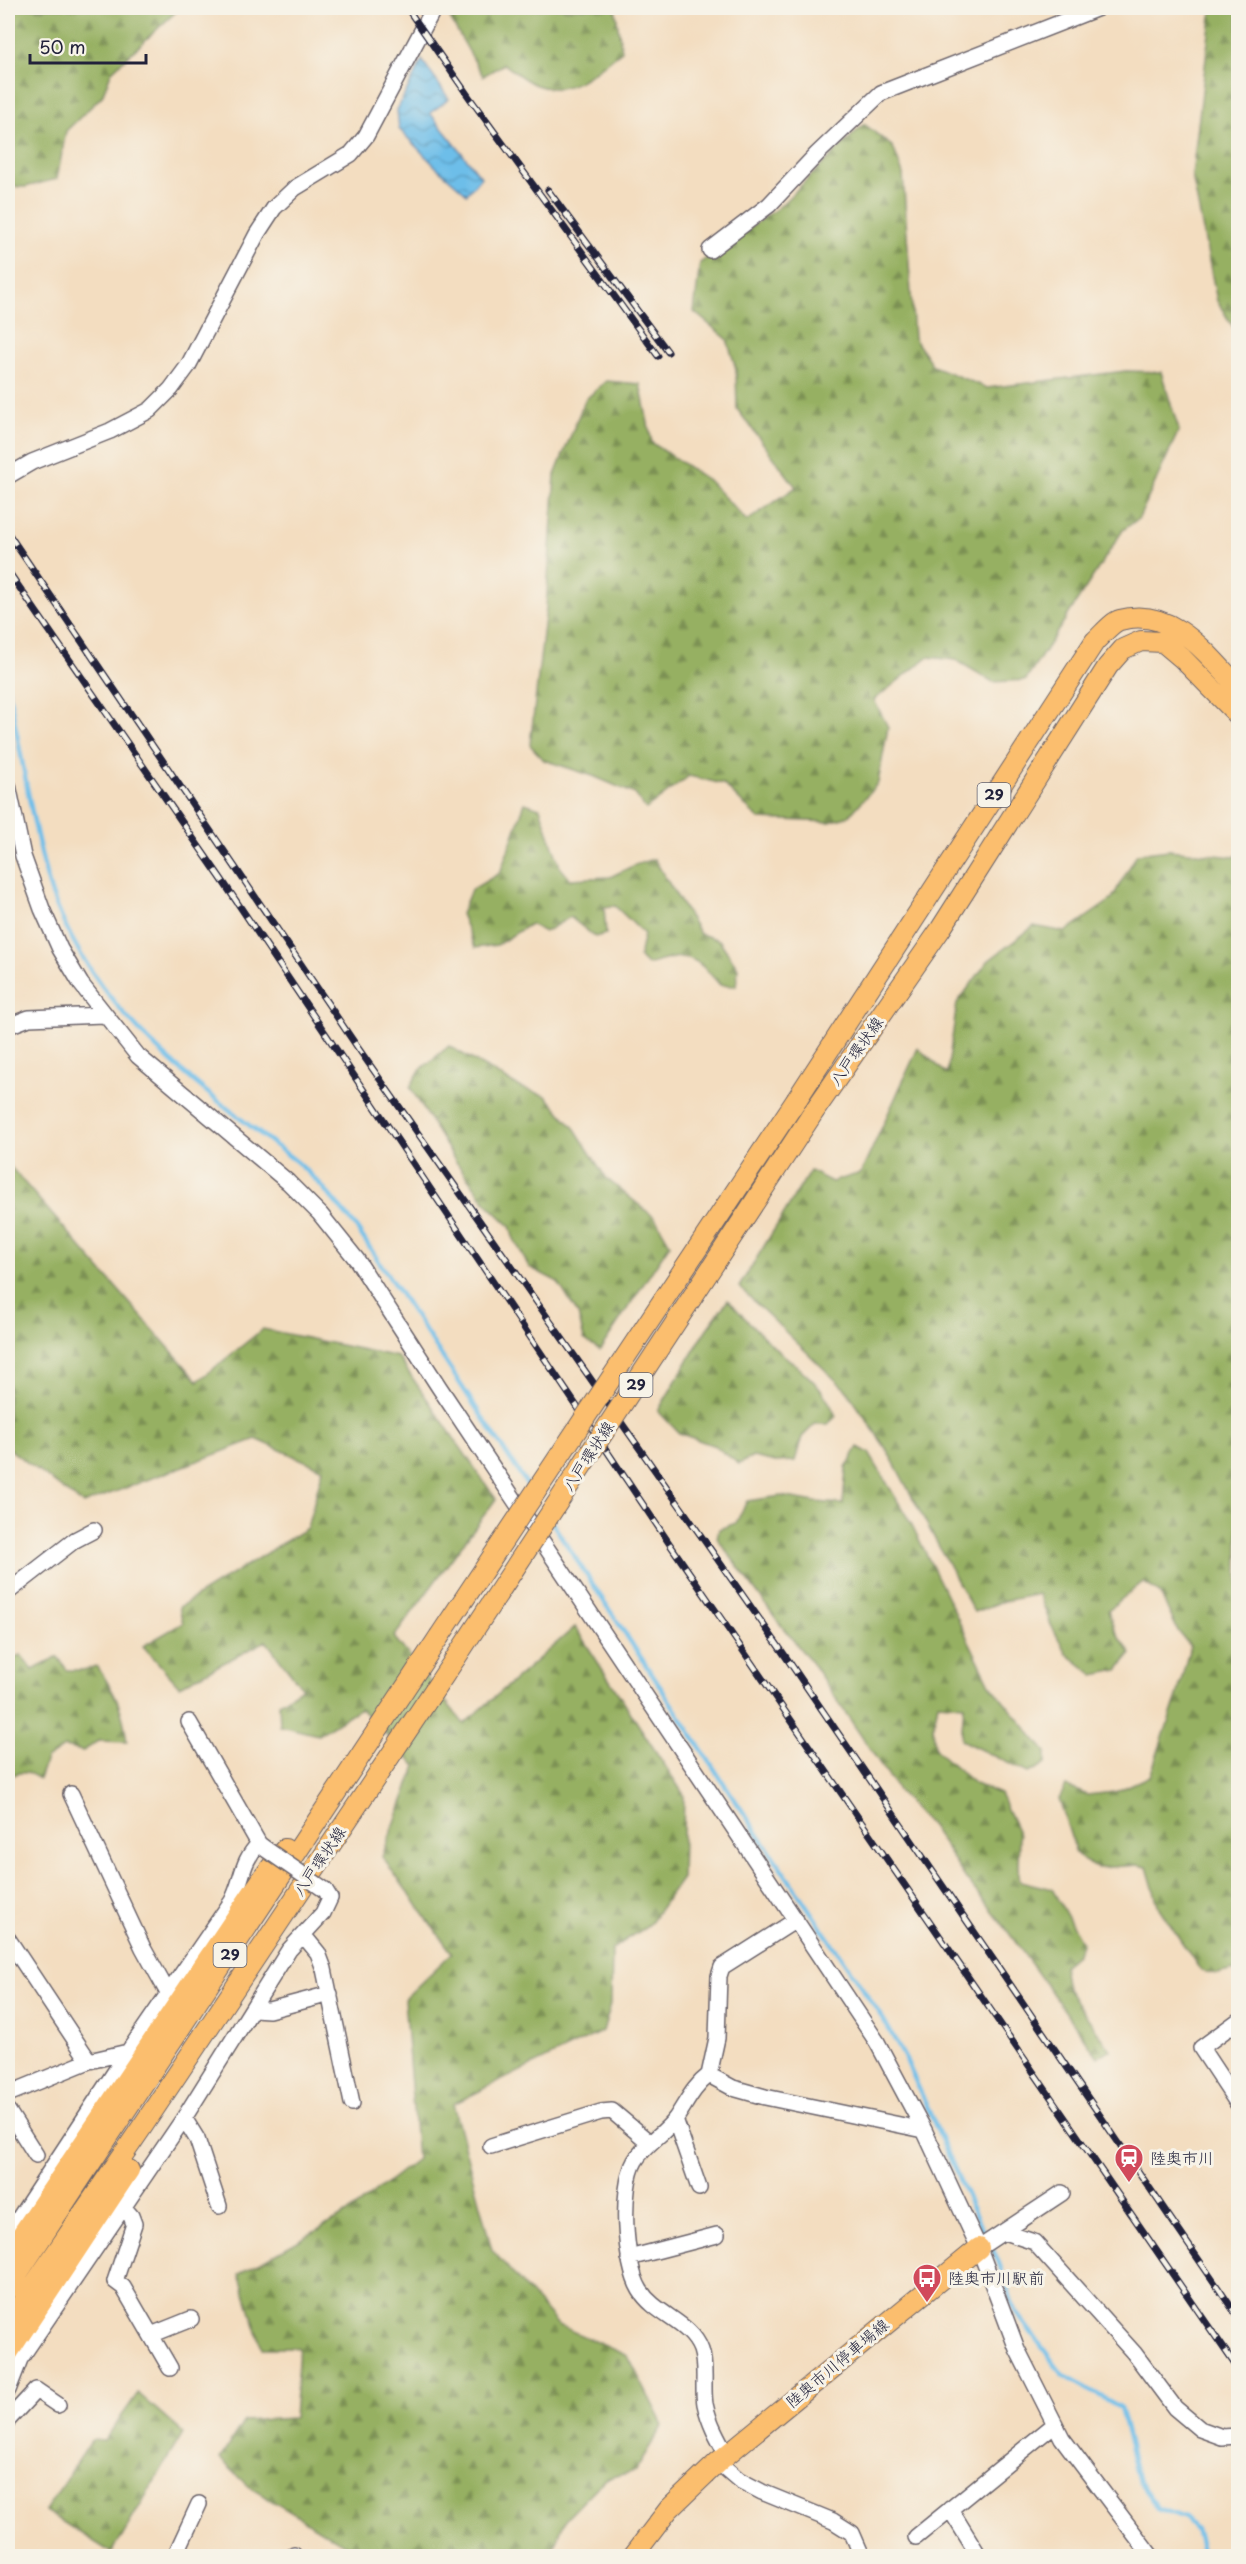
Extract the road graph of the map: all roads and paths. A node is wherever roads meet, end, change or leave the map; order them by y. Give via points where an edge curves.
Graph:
1 (434, 8) edge
2 (1098, 8) edge
3 (710, 250) dead end
4 (8, 476) edge
5 (1239, 687) edge
6 (1239, 715) edge
7 (8, 785) edge
8 (103, 1015) junction
9 (8, 1026) edge
10 (94, 1530) dead end
11 (8, 1592) edge
12 (189, 1722) dead end
13 (383, 1723) junction
14 (384, 1764) junction
15 (71, 1794) dead end
16 (263, 1847) junction
17 (796, 1920) junction
18 (304, 1936) junction
19 (8, 1939) edge
20 (168, 1993) junction
21 (330, 1994) junction
22 (254, 2008) junction
23 (1239, 2021) edge
24 (128, 2052) junction
25 (89, 2061) junction
26 (709, 2075) junction
27 (8, 2094) edge
28 (352, 2103) dead end
29 (1239, 2104) edge
30 (8, 2111) edge
31 (184, 2118) junction
32 (675, 2119) junction
33 (924, 2130) junction
34 (650, 2143) junction
35 (491, 2146) dead end
36 (36, 2155) dead end
37 (699, 2188) dead end
38 (1062, 2193) dead end
39 (219, 2206) dead end
40 (124, 2208) junction
41 (1004, 2232) junction
42 (8, 2235) edge
43 (717, 2235) dead end
44 (979, 2248) junction
45 (8, 2255) edge
46 (629, 2258) junction
47 (26, 2279) junction
48 (8, 2288) edge
49 (191, 2319) dead end
50 (8, 2323) edge
51 (151, 2335) junction
52 (8, 2353) edge
53 (170, 2368) dead end
54 (8, 2390) edge
55 (58, 2405) dead end
56 (8, 2420) edge
57 (1055, 2424) junction
58 (1239, 2436) edge
59 (722, 2458) junction
60 (199, 2504) dead end
61 (950, 2509) junction
62 (916, 2537) dead end
63 (175, 2556) edge
64 (633, 2556) edge
65 (862, 2556) edge
66 (979, 2556) edge
67 (1151, 2556) edge

1 - 4 street via 366,136 351,154 295,188 274,208 188,366 171,389 150,410
2 - 3 street via 881,93 769,205
5 - 13 main road, 八戸環状線 / 29, bridge via 1194,640 1170,623 1146,618 1118,620 1095,640 797,1100
6 - 14 main road, 八戸環状線 / 29, bridge via 1163,642 1141,641 1123,649 1108,666 940,930 815,1110
7 - 8 street via 23,856 42,909 60,949
8 - 9 street via 29,1018
8 - 17 street via 138,1056 288,1182 357,1260
10 - 11 street
12 - 16 street
13 - 45 main road, 29 via 262,1879
13 - 47 main road, 八戸環状線 / 29
14 - 47 main road, 八戸環状線 / 29 via 140,2130
14 - 52 main road, 29 via 299,1908
15 - 20 street
16 - 18 street, bridge via 325,1890 330,1899
16 - 20 street via 249,1853 232,1901
17 - 26 street via 722,1967 717,2038
17 - 33 street via 877,2042
18 - 21 street via 318,1953
18 - 22 street via 289,1950
19 - 25 street
20 - 24 street
21 - 22 street via 269,2010
21 - 28 street
22 - 31 street
23 - 29 street via 1201,2048
24 - 25 street
24 - 42 street
25 - 27 street
26 - 32 street via 697,2085
26 - 33 street via 733,2088 765,2097
30 - 36 street
31 - 39 street via 196,2139
31 - 40 street
32 - 34 street
32 - 37 street
33 - 44 street
34 - 35 street via 612,2111
34 - 46 street via 630,2171 626,2234
38 - 41 street, 陸奥市川停車場線
40 - 51 street via 134,2224 115,2281
40 - 54 street via 20,2359
41 - 44 street, 陸奥市川停車場線
41 - 58 street via 1034,2242 1134,2354 1175,2408 1200,2429 1222,2438
43 - 46 street
44 - 57 street via 1017,2349
44 - 59 main road, 陸奥市川停車場線
46 - 59 street via 648,2301 693,2335 701,2350 705,2403
47 - 48 main road, 八戸環状線 / 29
47 - 50 main road, 八戸環状線 / 29
49 - 51 street
51 - 53 street
55 - 56 street via 36,2390
57 - 61 street
57 - 67 street
59 - 64 main road, 陸奥市川停車場線 via 669,2510
59 - 65 street via 739,2480 833,2521 852,2534
60 - 63 street
61 - 62 street
61 - 66 street

